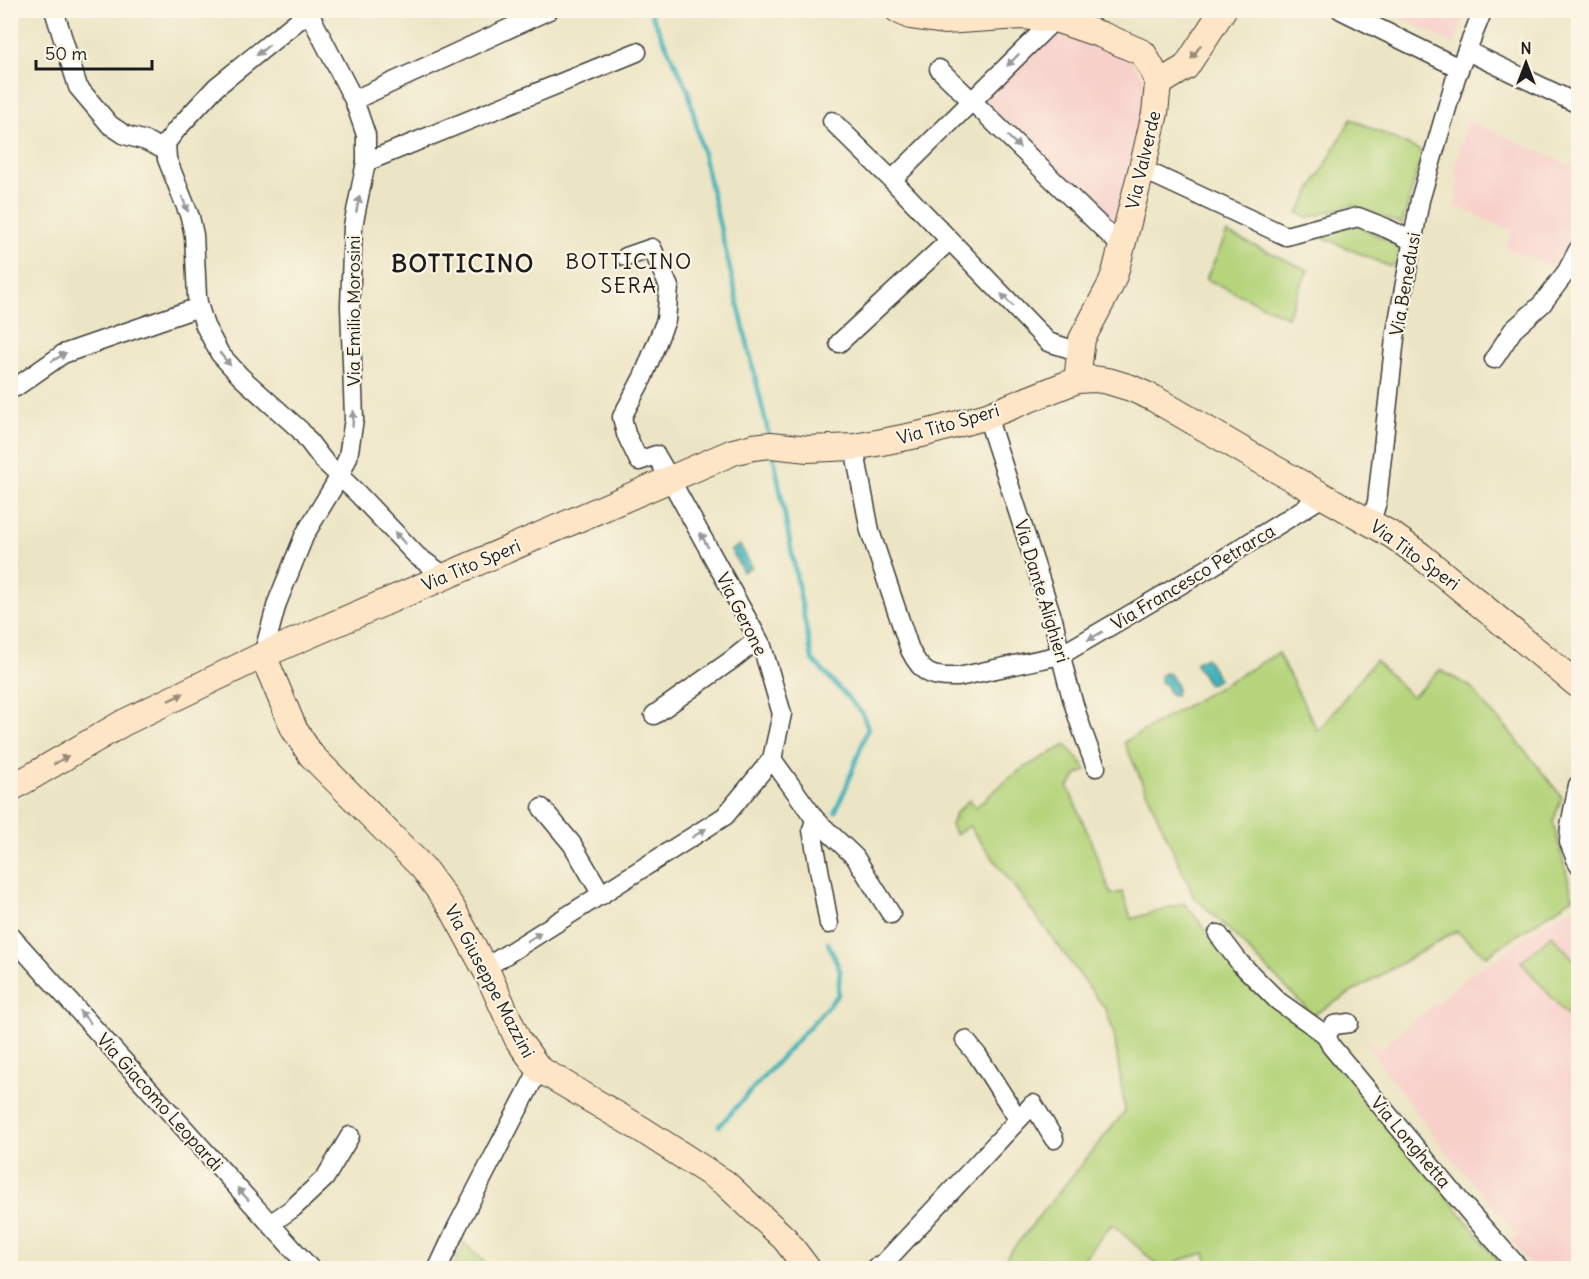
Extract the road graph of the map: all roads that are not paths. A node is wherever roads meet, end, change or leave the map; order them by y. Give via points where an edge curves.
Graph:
1 (54, 10) edge
2 (549, 10) edge
3 (898, 10) edge
4 (1223, 10) edge
5 (1341, 10) edge
6 (1483, 10) edge
7 (310, 12) edge
8 (1055, 19) junction
9 (1467, 51) junction
10 (637, 52) dead end
11 (1459, 68) junction
12 (939, 69) dead end
13 (1158, 84) junction
14 (354, 100) junction
15 (972, 101) junction
16 (1578, 104) edge
17 (832, 121) dead end
18 (165, 150) junction
19 (366, 162) junction
20 (1142, 169) junction
21 (892, 180) junction
22 (949, 241) junction
23 (1413, 242) junction
24 (1122, 247) junction
25 (1578, 250) edge
26 (626, 257) dead end
27 (199, 307) junction
28 (1084, 340) junction
29 (839, 343) dead end
30 (1494, 359) dead end
31 (1086, 380) junction
32 (10, 389) edge
33 (987, 416) junction
34 (854, 447) junction
35 (340, 476) junction
36 (670, 479) junction
37 (1324, 496) junction
38 (1371, 522) junction
39 (445, 576) junction
40 (758, 639) junction
41 (263, 655) junction
42 (1061, 655) junction
43 (1578, 685) edge
44 (654, 715) dead end
45 (772, 759) junction
46 (1096, 767) dead end
47 (1578, 785) edge
48 (10, 789) edge
49 (542, 808) dead end
50 (815, 819) junction
51 (1578, 864) edge
52 (602, 895) junction
53 (891, 914) dead end
54 (829, 924) dead end
55 (1218, 934) dead end
56 (10, 935) edge
57 (485, 968) junction
58 (1349, 1023) dead end
59 (1326, 1035) junction
60 (965, 1040) dead end
61 (539, 1069) junction
62 (1018, 1119) junction
63 (350, 1136) dead end
64 (1054, 1139) dead end
65 (270, 1224) junction
66 (310, 1269) edge
67 (438, 1269) edge
68 (807, 1269) edge
69 (875, 1269) edge
70 (1519, 1269) edge

1 - 18 street via 78,87 110,125
2 - 14 street
3 - 8 street via 910,16 944,21 1021,16
4 -> 13 street via 1186,67
5 - 11 street
6 - 9 street, Via Benedusi
7 - 14 street, Via Emilio Morosini
7 -> 18 street via 216,87 177,129
8 - 13 street via 1143,54
8 -> 15 street
9 - 11 street, Via Benedusi
9 - 16 street
10 - 19 street
11 - 23 street, Via Benedusi via 1420,200
12 - 15 street
13 - 20 street, Via Valverde
14 - 19 street, Via Emilio Morosini via 366,135
15 - 21 street
15 -> 24 street
17 - 21 street
18 -> 27 street via 194,235
35 -> 19 street, Via Emilio Morosini via 348,457 354,419 352,237
20 - 23 street via 1286,236 1358,217
20 - 24 street, Via Valverde
21 - 22 street
28 -> 22 street via 1048,342
22 - 29 street
23 - 38 street, Via Benedusi via 1395,338 1377,502
24 - 28 street, Via Valverde via 1110,286
25 - 30 street via 1542,304 1513,330
26 - 36 street, Via Gerone via 652,248 669,287 666,320 622,417 639,461 656,455
32 -> 27 street via 63,354
27 -> 35 street via 220,354 300,430
28 - 31 street via 1090,367
31 - 33 street, Via Tito Speri
31 - 37 street, Via Tito Speri via 1116,383 1153,398
33 - 34 street, Via Tito Speri
33 - 42 street, Via Dante Alighieri
34 - 36 street, Via Tito Speri via 753,447
34 - 42 street, Via Francesco Petrarca via 870,531 917,664 942,678
39 -> 35 street via 417,556
35 - 41 street, Via Emilio Morosini via 305,534 277,603
36 - 39 street, Via Tito Speri
40 -> 36 street, Via Gerone
37 - 38 street, Via Tito Speri
37 -> 42 street, Via Francesco Petrarca
38 - 43 street, Via Tito Speri via 1420,555
39 - 41 street, Via Tito Speri
40 - 44 street
40 - 45 street, Via Gerone via 782,714
48 -> 41 street, Via Tito Speri via 123,723
41 - 57 street, Via Giuseppe Mazzini via 294,729 311,755 423,868 452,908
42 - 46 street, Via Dante Alighieri
45 - 50 street
52 -> 45 street, Via Gerone via 725,816
47 - 51 street via 1569,842
49 - 52 street via 572,844
50 - 53 street via 855,857
50 - 54 street via 812,830
57 -> 52 street, Via Gerone
55 - 59 street via 1278,1001
65 -> 56 street, Via Giacomo Leopardi
57 - 61 street, Via Giuseppe Mazzini via 518,1040
58 - 59 street via 1334,1025
59 - 70 street, Via Longhetta via 1331,1046
60 - 62 street
61 - 67 street
61 - 68 street, Via Giuseppe Mazzini via 725,1183 785,1239
62 - 64 street via 1033,1104
62 - 69 street
63 - 65 street via 325,1178
65 - 66 street, Via Giacomo Leopardi

